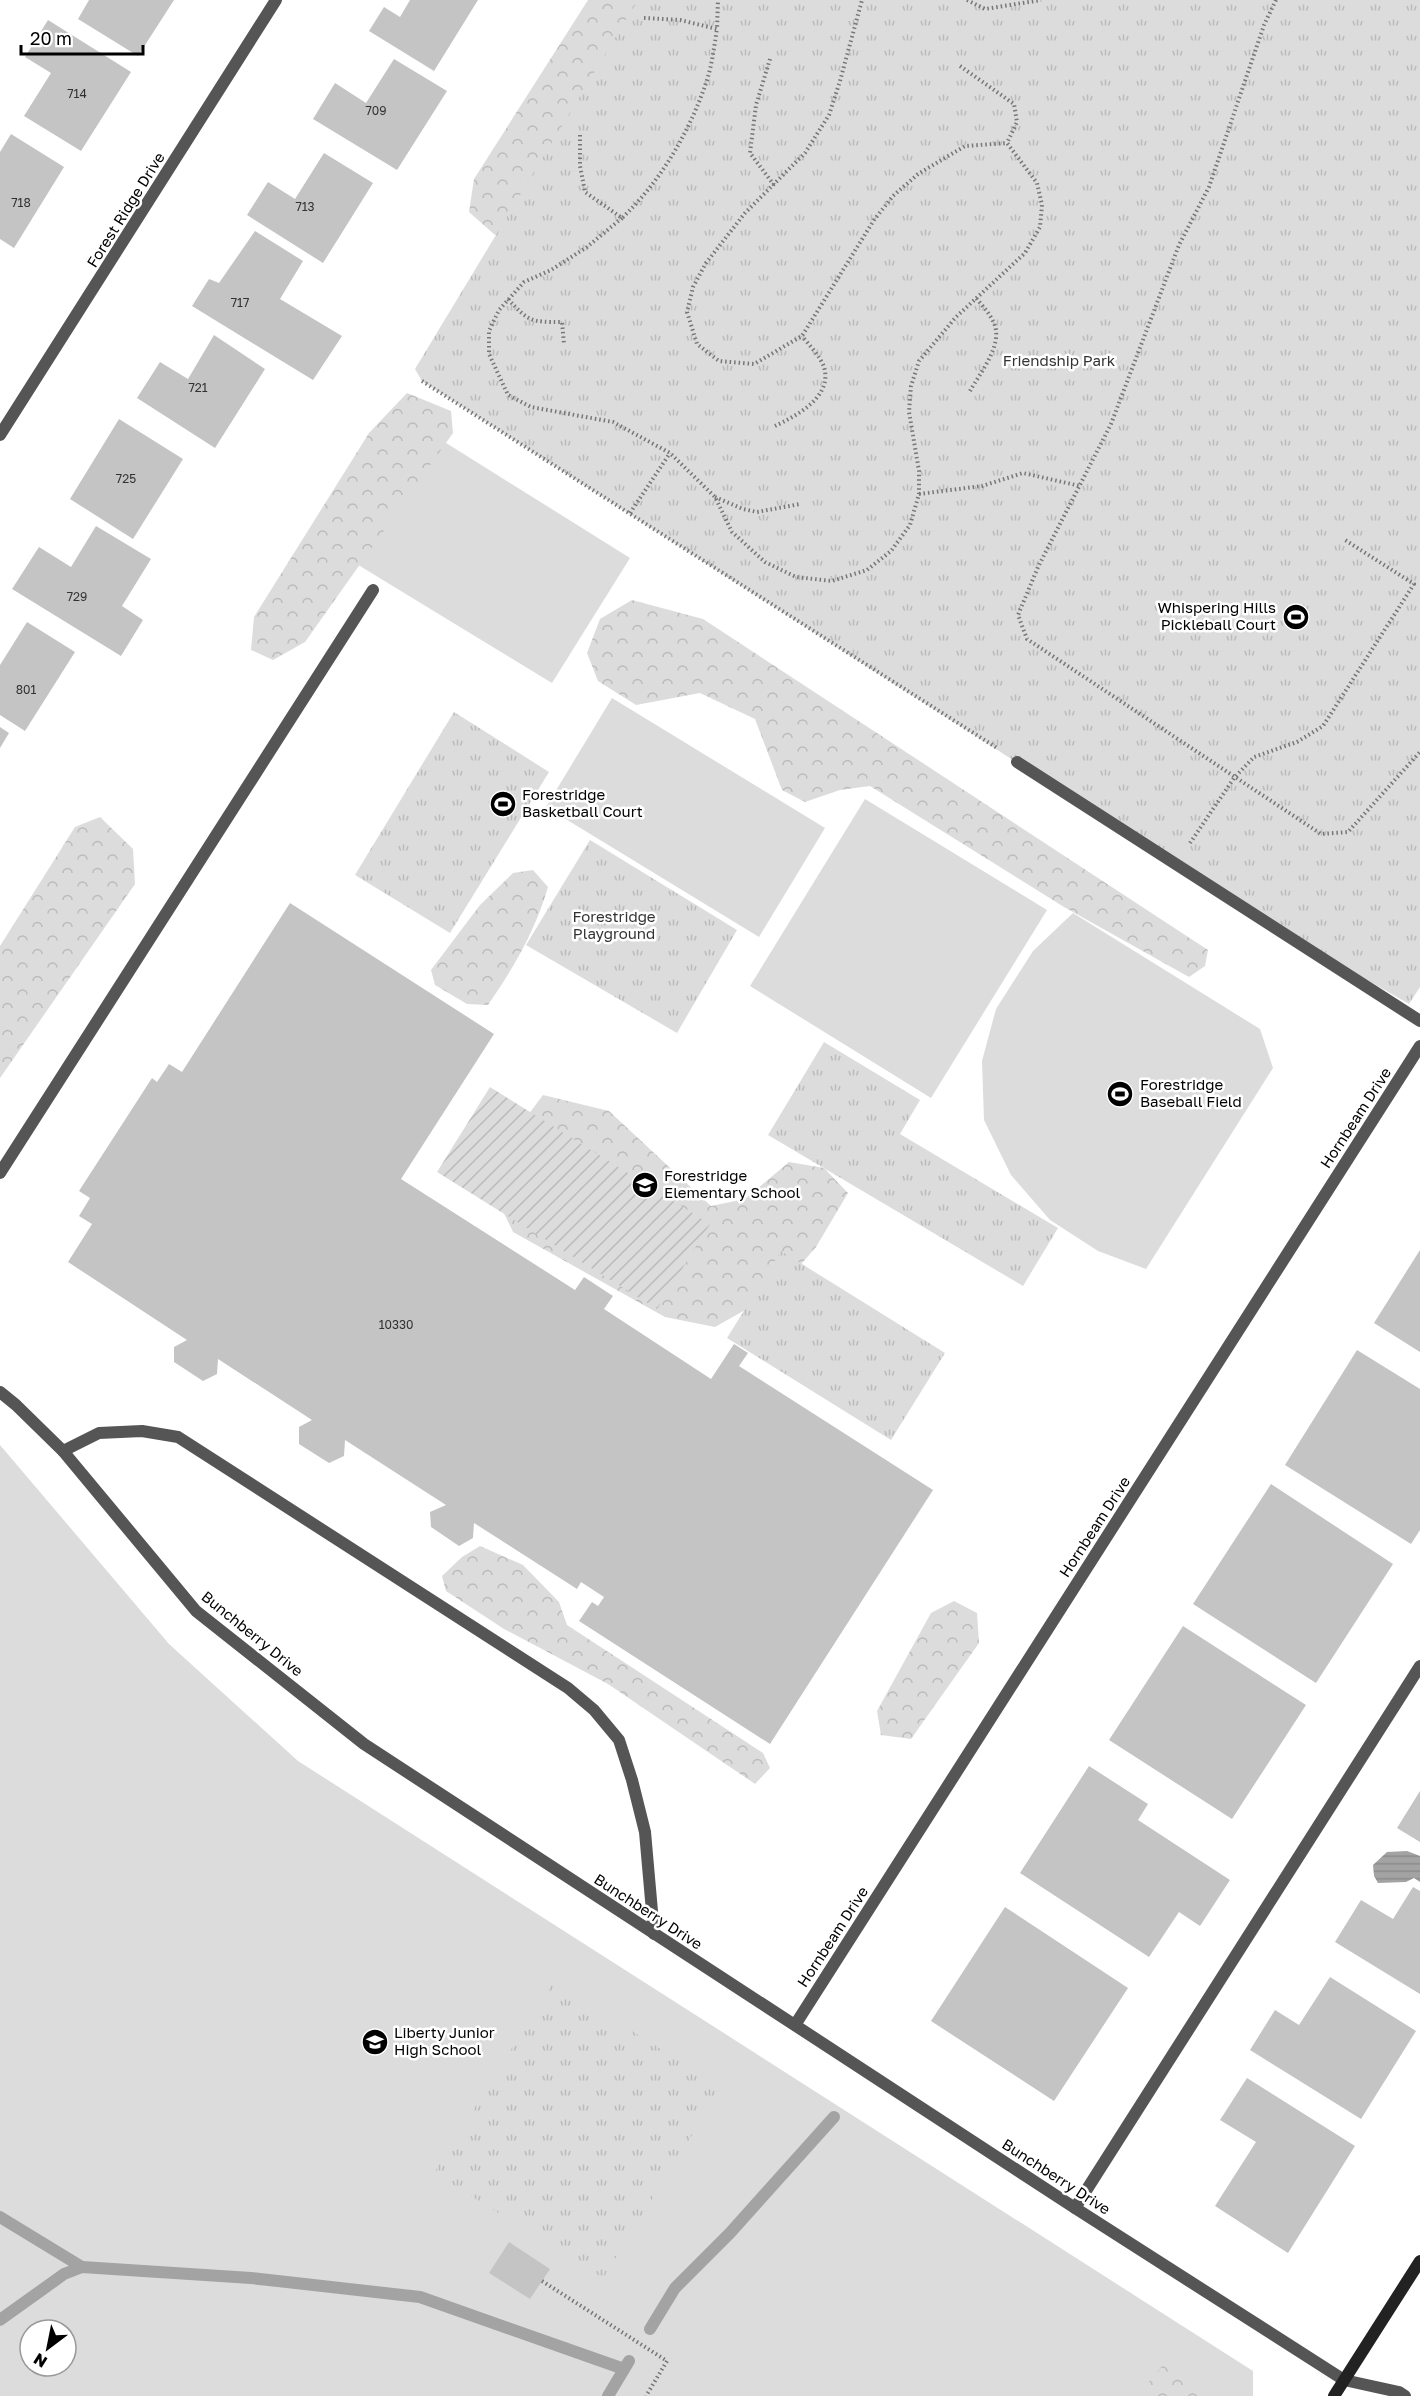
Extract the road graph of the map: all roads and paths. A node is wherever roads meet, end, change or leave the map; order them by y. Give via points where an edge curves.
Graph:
1 (276, 0) edge
2 (718, 0) edge
3 (862, 0) edge
4 (967, 0) edge
5 (1041, 0) edge
6 (1276, 0) edge
7 (644, 18) dead end
8 (717, 29) junction
9 (770, 59) dead end
10 (960, 66) dead end
11 (580, 135) dead end
12 (1007, 143) junction
13 (774, 185) junction
14 (621, 218) junction
15 (976, 298) junction
16 (508, 299) junction
17 (802, 336) junction
18 (564, 344) dead end
19 (422, 381) dead end
20 (970, 391) dead end
21 (775, 426) dead end
22 (0, 435) edge
23 (670, 453) junction
24 (1080, 486) junction
25 (919, 494) junction
26 (715, 497) junction
27 (800, 504) dead end
28 (630, 513) junction
29 (1345, 540) dead end
30 (373, 590) dead end
31 (1420, 752) edge
32 (1017, 762) joint
33 (1234, 778) junction
34 (1176, 864) junction
35 (1420, 1021) edge
36 (1420, 1046) edge
37 (0, 1173) edge
38 (0, 1392) edge
39 (63, 1451) junction
40 (1420, 1666) edge
41 (654, 1934) junction
42 (795, 2025) junction
43 (1075, 2208) junction
44 (1420, 2261) edge
45 (542, 2281) dead end
46 (1344, 2380) junction
47 (646, 2396) edge
48 (1334, 2396) edge
49 (1405, 2396) edge

1 - 22 street, Forest Ridge Drive
2 - 8 path
3 - 13 path via 829,115 805,153
4 - 5 path via 985,9
6 - 24 path via 1209,187 1179,245 1112,424
7 - 8 path via 680,20
8 - 14 path via 707,81 688,129 641,199
9 - 13 path via 756,105 750,153
10 - 12 path via 1014,104 1017,122
11 - 14 path via 585,192
12 - 15 path via 1037,183 1042,205 1040,227 1025,253
12 - 17 path via 965,146 918,174 893,196
13 - 17 path via 745,213 706,263 693,287 687,312 697,344 719,361 754,364
14 - 16 path via 587,247 524,282
15 - 20 path via 994,323 996,338
15 - 25 path via 920,361 911,386 909,412
16 - 18 path via 535,322 562,322
16 - 23 path via 489,331 489,354 508,394 531,407 613,422
17 - 21 path via 824,367 825,383 818,398 797,416
19 - 28 path
23 - 26 path
23 - 28 path
24 - 25 path via 1023,473 982,486
24 - 33 path via 1018,615 1027,639
25 - 26 path via 910,525 891,551 867,570 832,581 796,577 765,562 732,532
26 - 27 path via 757,512
28 - 32 path
29 - 33 path via 1414,584 1323,726 1296,742 1254,758
30 - 37 street
31 - 33 path via 1348,832 1321,834
32 - 34 street
33 - 34 path
34 - 35 street
36 - 42 street, Hornbeam Drive
38 - 39 street, Bunchberry Drive
39 - 41 street, Bunchberry Drive via 196,1611 364,1744
39 - 41 street via 99,1433 142,1431 178,1437 568,1688 594,1710 619,1740 645,1832
40 - 43 street
41 - 42 street, Bunchberry Drive
42 - 43 street, Bunchberry Drive
43 - 46 street, Bunchberry Drive
44 - 46 street
45 - 47 path via 668,2361
46 - 48 street
46 - 49 street

